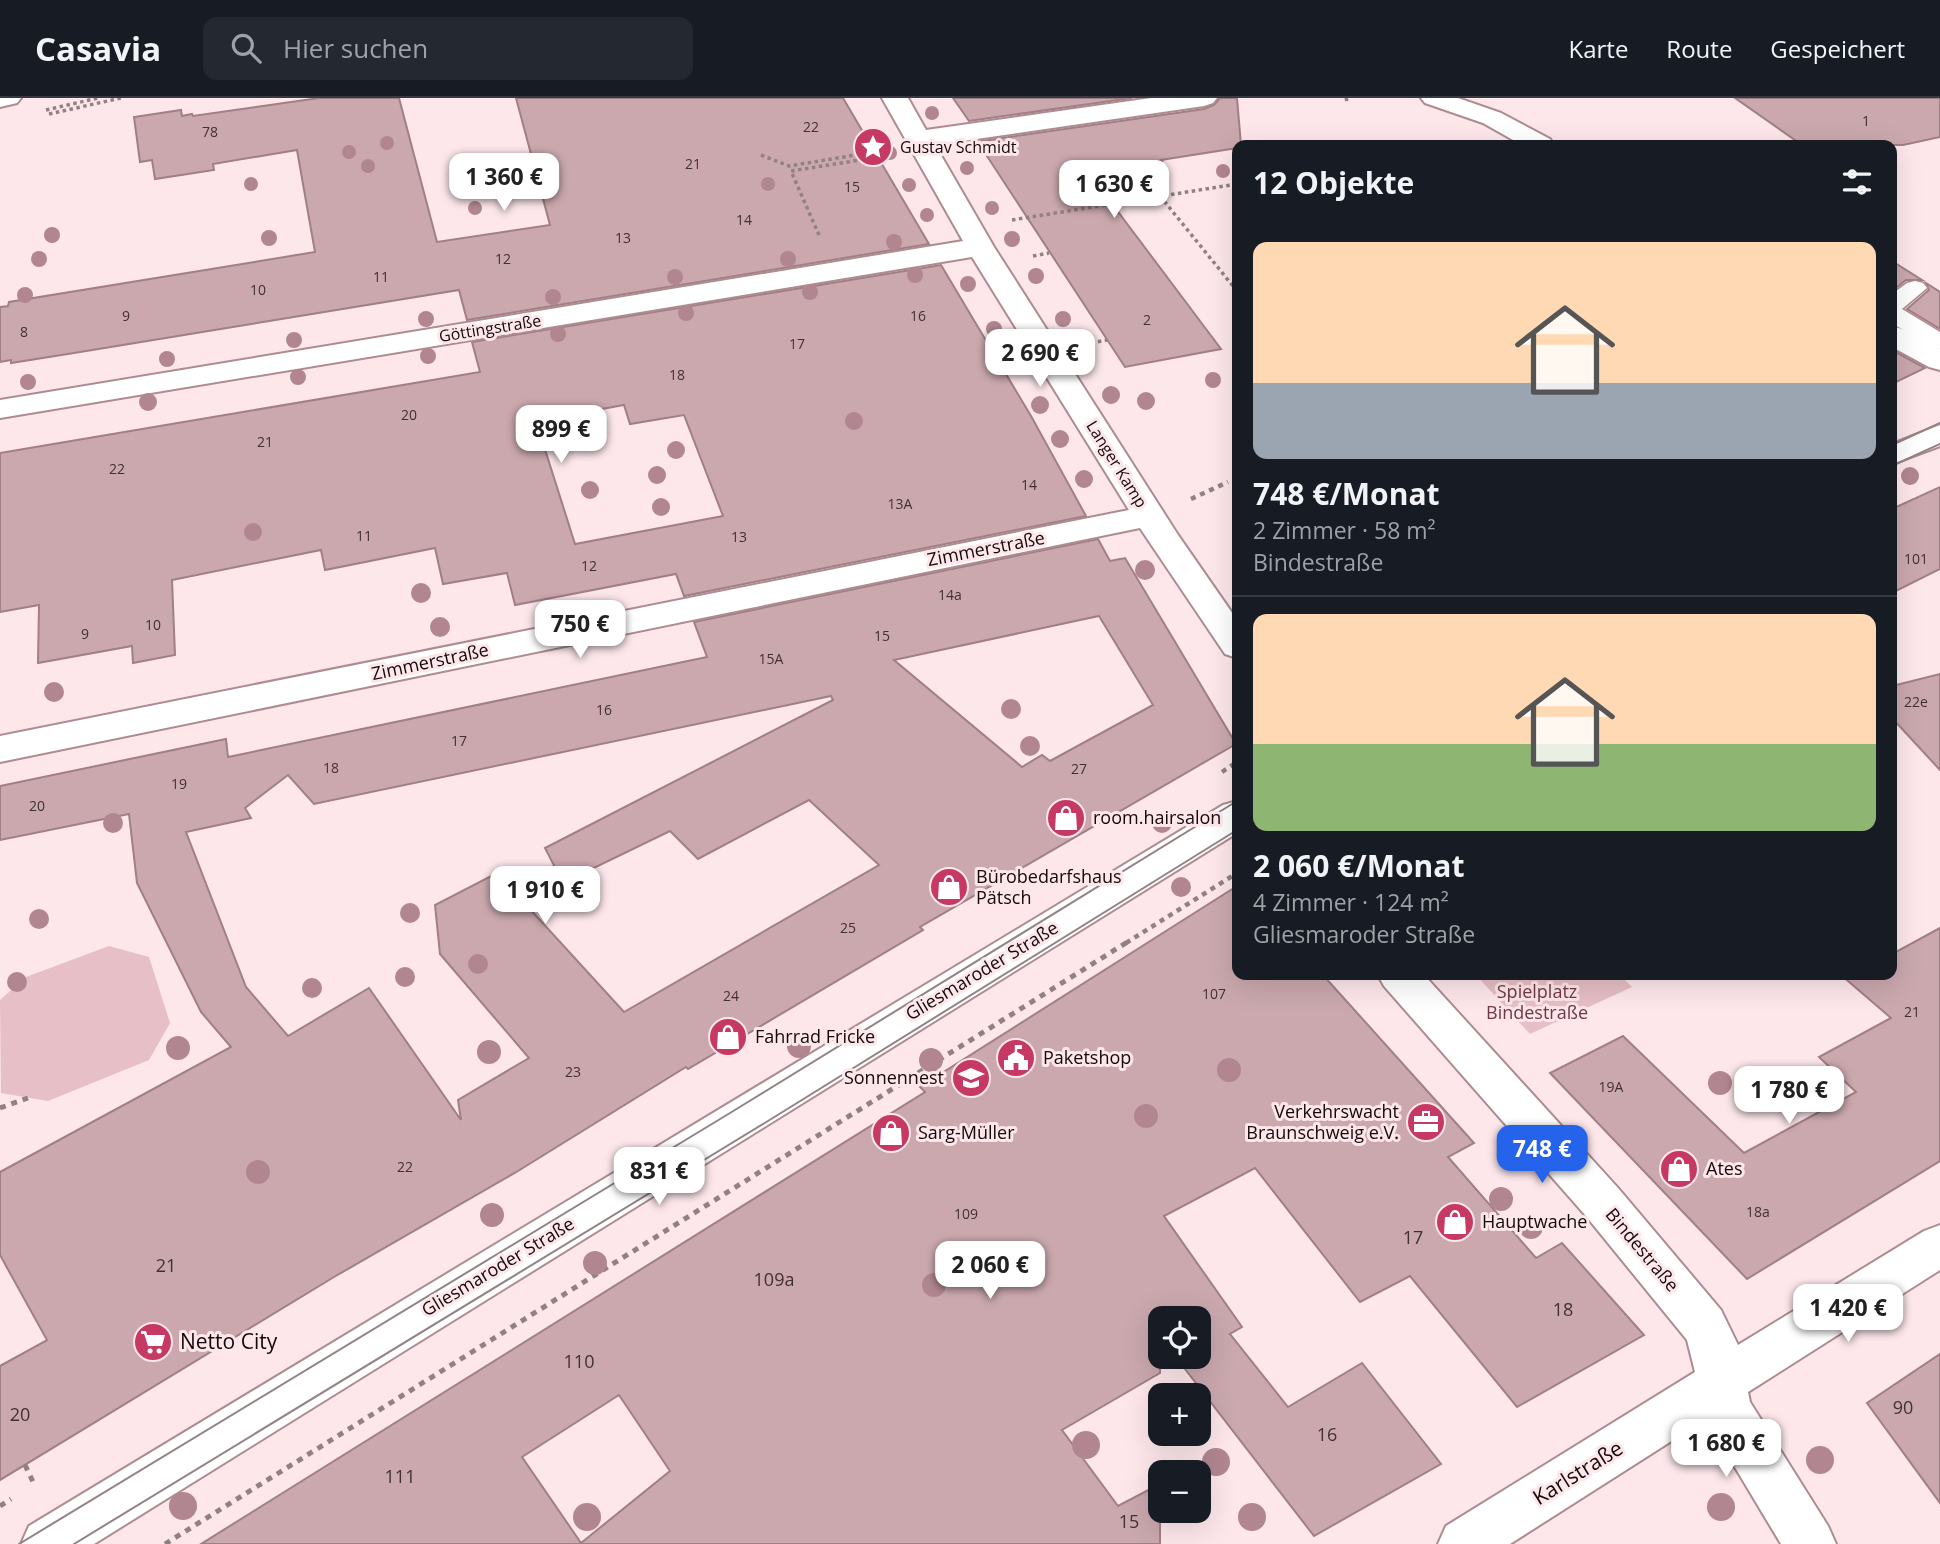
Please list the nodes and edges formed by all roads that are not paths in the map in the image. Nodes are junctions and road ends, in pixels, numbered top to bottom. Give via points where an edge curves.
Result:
1 (8, 98) edge
2 (895, 98) edge
3 (1204, 98) edge
4 (1434, 98) edge
5 (0, 99) edge
6 (919, 139) junction
7 (1532, 140) edge
8 (980, 247) junction
9 (1915, 288) dead end
10 (1897, 301) edge
11 (1897, 316) edge
12 (1897, 338) edge
13 (1940, 342) edge
14 (1940, 361) edge
15 (0, 409) edge
16 (1940, 434) edge
17 (1897, 453) edge
18 (1149, 516) junction
19 (1232, 639) edge
20 (0, 749) edge
21 (1232, 818) edge
22 (1402, 980) edge
23 (1940, 1245) edge
24 (1720, 1382) junction
25 (47, 1544) edge
26 (1465, 1544) edge
27 (1810, 1544) edge

1 - 5 street
2 - 6 street, Langer Kamp
3 - 6 street
4 - 7 street via 1492,118
6 - 8 street, Langer Kamp
8 - 15 street, Göttingstraße
8 - 18 street, Langer Kamp
9 - 10 lane
11 - 13 lane
12 - 14 street
16 - 17 street
18 - 19 street, Langer Kamp
18 - 20 street, Zimmerstraße
21 - 25 street, Gliesmaroder Straße
22 - 24 street, Bindestraße via 1602,1202 1704,1325 1716,1350
23 - 24 street, Karlstraße
24 - 26 street, Karlstraße
24 - 27 street, Bindestraße via 1726,1409

